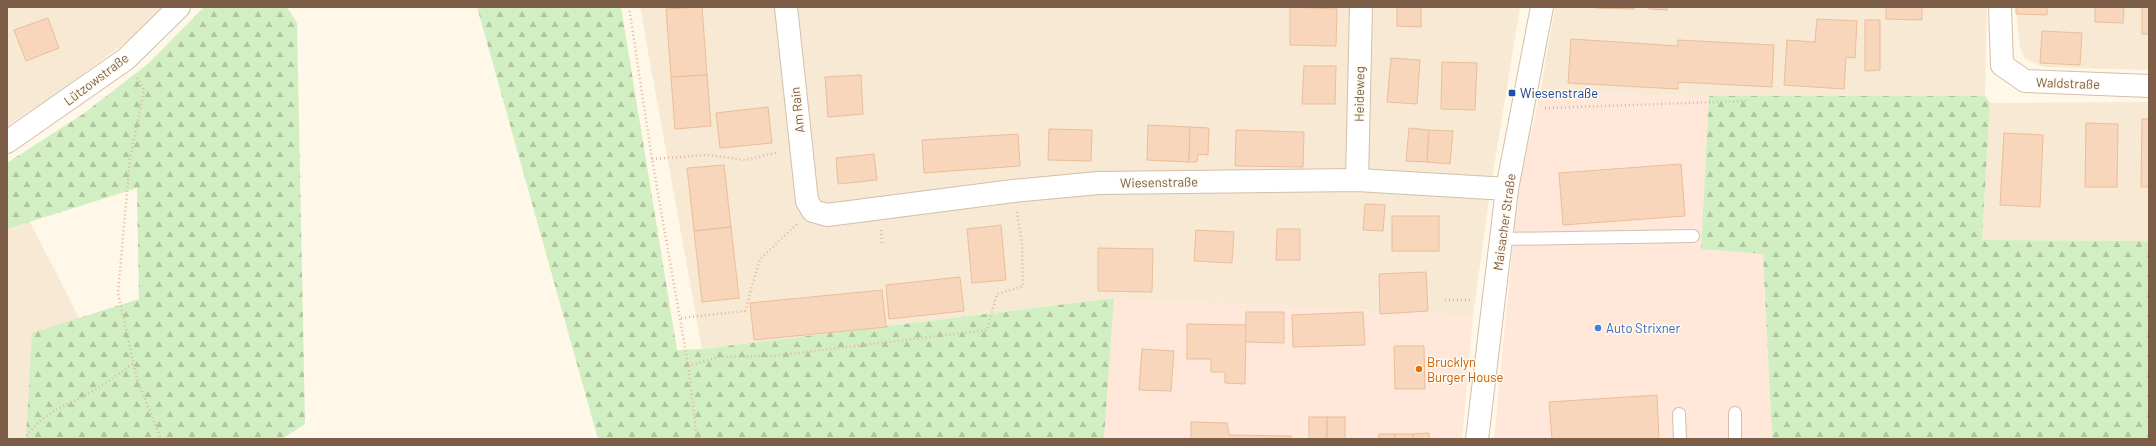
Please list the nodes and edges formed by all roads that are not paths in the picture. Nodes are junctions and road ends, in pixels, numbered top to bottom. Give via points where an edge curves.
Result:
1 (179, 7) edge
2 (786, 7) edge
3 (1361, 7) edge
4 (1542, 7) edge
5 (2000, 7) edge
6 (2149, 86) edge
7 (7, 142) edge
8 (1357, 180) junction
9 (1507, 189) junction
10 (813, 211) joint
11 (1693, 236) dead end
12 (1501, 239) junction
13 (1735, 413) dead end
14 (1679, 414) dead end
15 (1477, 439) edge
16 (1680, 439) edge
17 (1736, 439) edge

1 - 7 street, Lützowstraße via 126,58
2 - 10 street, Am Rain via 807,201
3 - 8 street, Heideweg
4 - 9 street, Maisacher Straße
5 - 6 street, Waldstraße via 2002,65 2025,81
8 - 9 street, Wiesenstraße
8 - 10 street, Wiesenstraße via 1098,183 1013,191 827,215
9 - 12 street, Maisacher Straße
11 - 12 lane
12 - 15 street, Maisacher Straße
13 - 17 lane
14 - 16 lane

